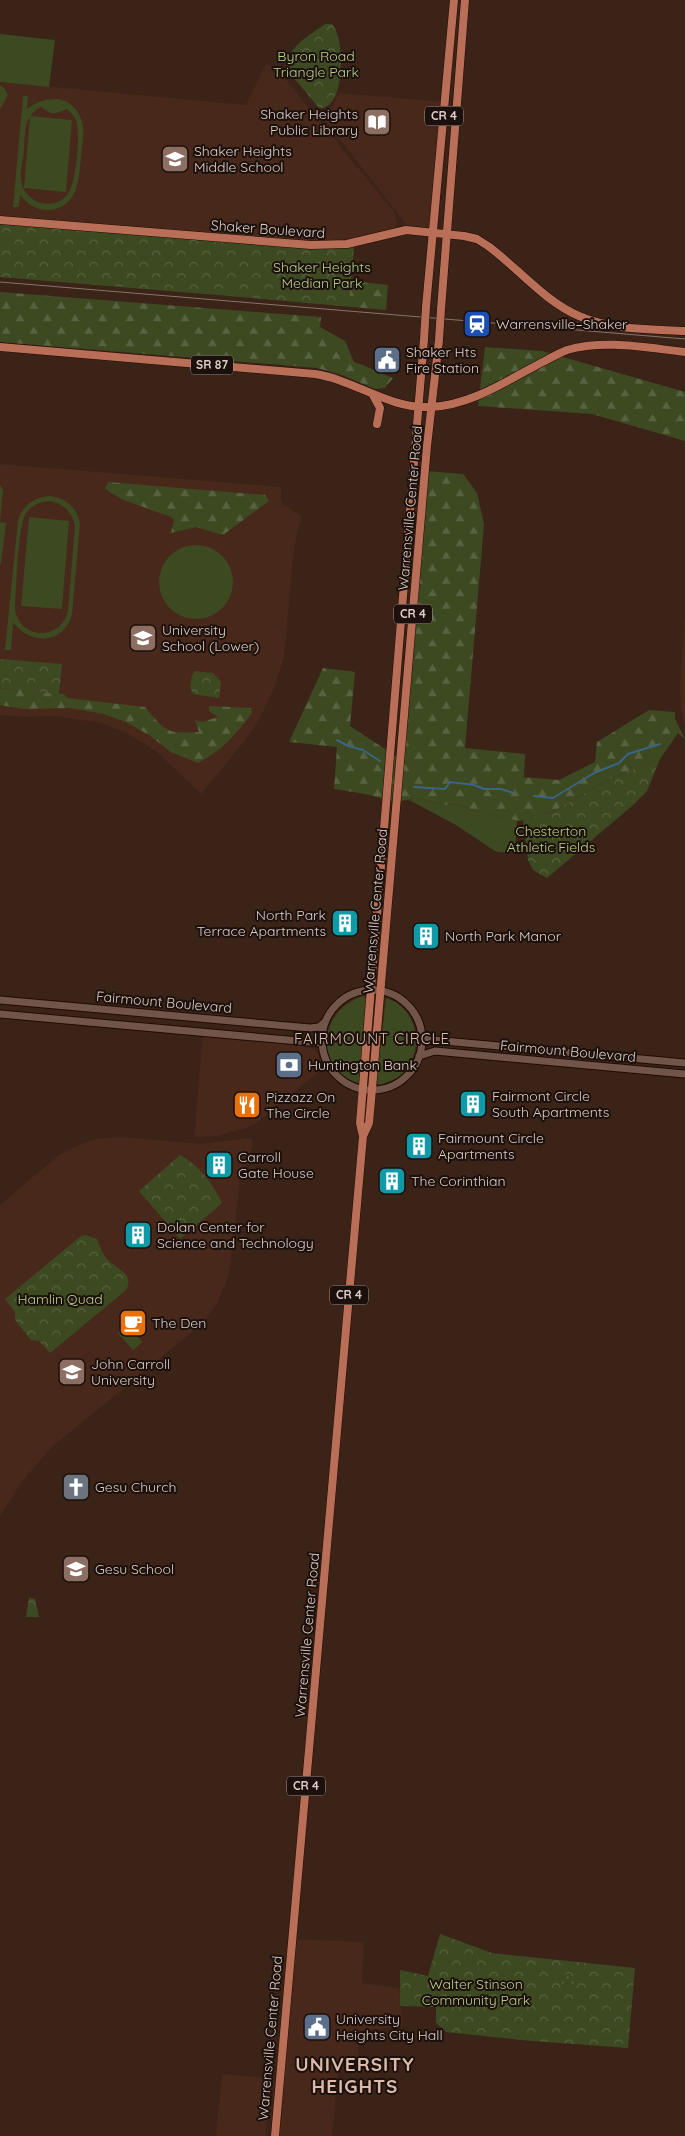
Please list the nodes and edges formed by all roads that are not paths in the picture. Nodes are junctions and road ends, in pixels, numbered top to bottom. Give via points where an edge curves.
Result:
1 (454, 0) edge
2 (465, 0) edge
3 (0, 220) edge
4 (433, 232) junction
5 (446, 234) junction
6 (685, 332) edge
7 (0, 347) edge
8 (685, 352) edge
9 (373, 395) junction
10 (419, 406) junction
11 (431, 407) junction
12 (377, 424) dead end
13 (370, 990) junction
14 (381, 991) junction
15 (0, 1000) edge
16 (0, 1014) edge
17 (325, 1022) junction
18 (422, 1039) junction
19 (321, 1043) junction
20 (419, 1056) junction
21 (685, 1063) edge
22 (685, 1074) edge
23 (363, 1090) junction
24 (372, 1091) junction
25 (363, 1136) junction
26 (274, 2136) edge

1 - 4 main road, Warrensville Center Road / CR 4
2 - 5 main road, Warrensville Center Road / CR 4
3 - 4 main road, Shaker Boulevard via 311,246 347,244 406,230
4 - 5 main road, Shaker Boulevard
4 - 10 main road, Warrensville Center Road / CR 4, bridge
5 - 6 main road, Shaker Boulevard via 483,242 552,299 579,316 613,325
5 - 11 main road, Warrensville Center Road / CR 4, bridge
7 - 9 main road, SR 87 via 314,374 339,380
8 - 11 main road, SR 87 via 615,345 575,348 475,397
9 - 10 main road, SR 87
9 - 12 main road via 380,408
10 - 11 main road, SR 87
10 - 13 main road, Warrensville Center Road / CR 4
11 - 14 main road, Warrensville Center Road / CR 4
13 - 14 main road
13 - 17 main road via 342,999
13 - 23 main road, Warrensville Center Road / CR 4
14 - 18 main road via 395,996 410,1008 419,1024
14 - 24 main road, Warrensville Center Road / CR 4
15 - 17 main road, Fairmount Boulevard via 312,1028
16 - 19 main road, Fairmount Boulevard
17 - 19 main road
18 - 20 main road
18 - 21 main road, Fairmount Boulevard
19 - 23 main road via 325,1060 335,1075
20 - 22 main road, Fairmount Boulevard via 435,1052
20 - 24 main road via 404,1079
23 - 24 main road
23 - 25 main road, Warrensville Center Road / CR 4 via 360,1123
24 - 25 main road, Warrensville Center Road / CR 4 via 369,1123
25 - 26 main road, Warrensville Center Road / CR 4

